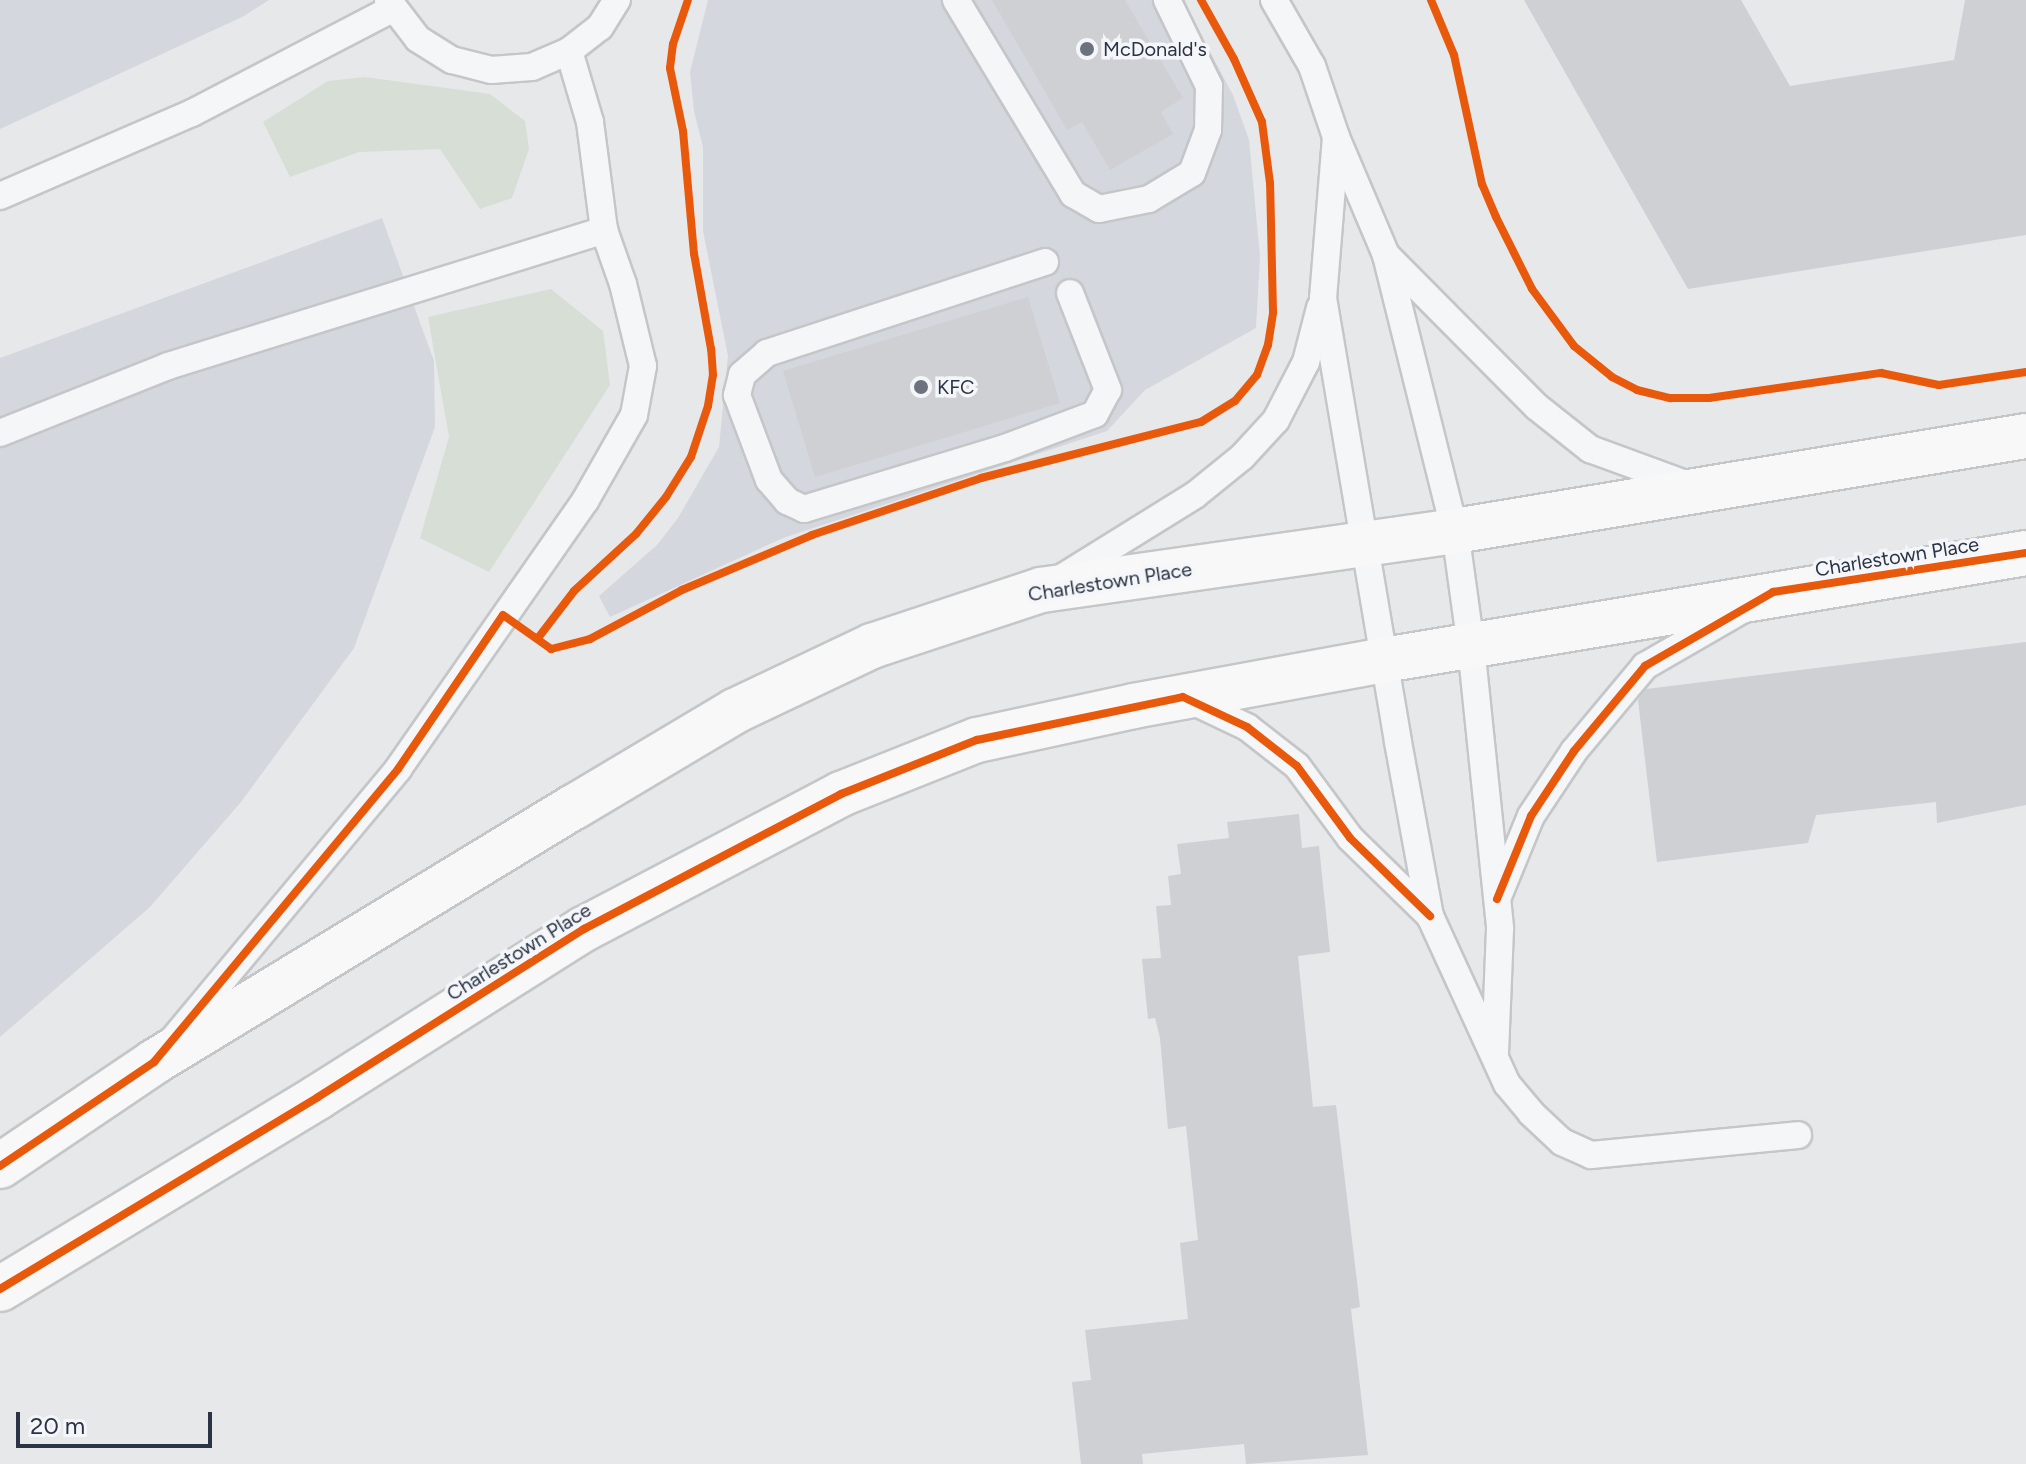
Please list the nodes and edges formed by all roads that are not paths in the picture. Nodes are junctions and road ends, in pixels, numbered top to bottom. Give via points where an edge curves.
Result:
1 (617, 0) edge
2 (956, 0) edge
3 (1167, 0) edge
4 (1274, 0) edge
5 (390, 5) edge
6 (569, 51) junction
7 (1336, 137) junction
8 (0, 196) edge
9 (604, 230) junction
10 (1386, 255) junction
11 (1045, 262) dead end
12 (1070, 293) dead end
13 (1323, 298) junction
14 (0, 433) edge
15 (2026, 436) edge
16 (1702, 490) junction
17 (1455, 531) junction
18 (1365, 545) junction
19 (2026, 553) edge
20 (1041, 590) junction
21 (1773, 592) junction
22 (1471, 646) junction
23 (1384, 660) junction
24 (1183, 697) junction
25 (1497, 899) junction
26 (1430, 916) junction
27 (1495, 1058) junction
28 (154, 1062) junction
29 (1798, 1135) dead end
30 (0, 1166) edge
31 (0, 1289) edge

1 - 6 lane via 600,27
2 - 3 lane via 1073,194 1099,209 1149,199 1192,173 1208,130 1209,86
4 - 7 lane via 1312,66
5 - 6 lane via 418,39 452,60 478,67 532,67
5 - 8 lane via 192,113
6 - 9 lane via 590,122
7 - 10 lane
7 - 13 lane
9 - 14 lane via 168,366
9 - 28 lane via 643,366 634,415 585,501 398,769
10 - 16 lane via 1537,407 1590,449
10 - 17 lane
11 - 12 lane via 767,353 742,375 737,395 769,480 787,501 804,509 1005,448 1095,414 1108,390
13 - 18 lane
13 - 20 lane via 1306,362 1276,420 1242,457 1195,495
15 - 16 street, Charlestown Place
16 - 17 street, Charlestown Place
17 - 18 street, Charlestown Place
17 - 22 lane
18 - 20 street, Charlestown Place
18 - 23 lane
19 - 21 street, Charlestown Place
20 - 28 street, Charlestown Place via 872,646 735,711
21 - 22 street, Charlestown Place
21 - 25 lane via 1645,666 1574,751 1531,816
22 - 23 street, Charlestown Place
22 - 25 lane
23 - 24 street, Charlestown Place
23 - 26 lane
24 - 26 lane via 1247,727 1297,766 1350,838
24 - 31 street, Charlestown Place via 977,740 841,794 584,929
25 - 27 lane
26 - 27 lane
27 - 29 lane via 1507,1084 1531,1113 1562,1142 1591,1155
28 - 30 street, Charlestown Place

